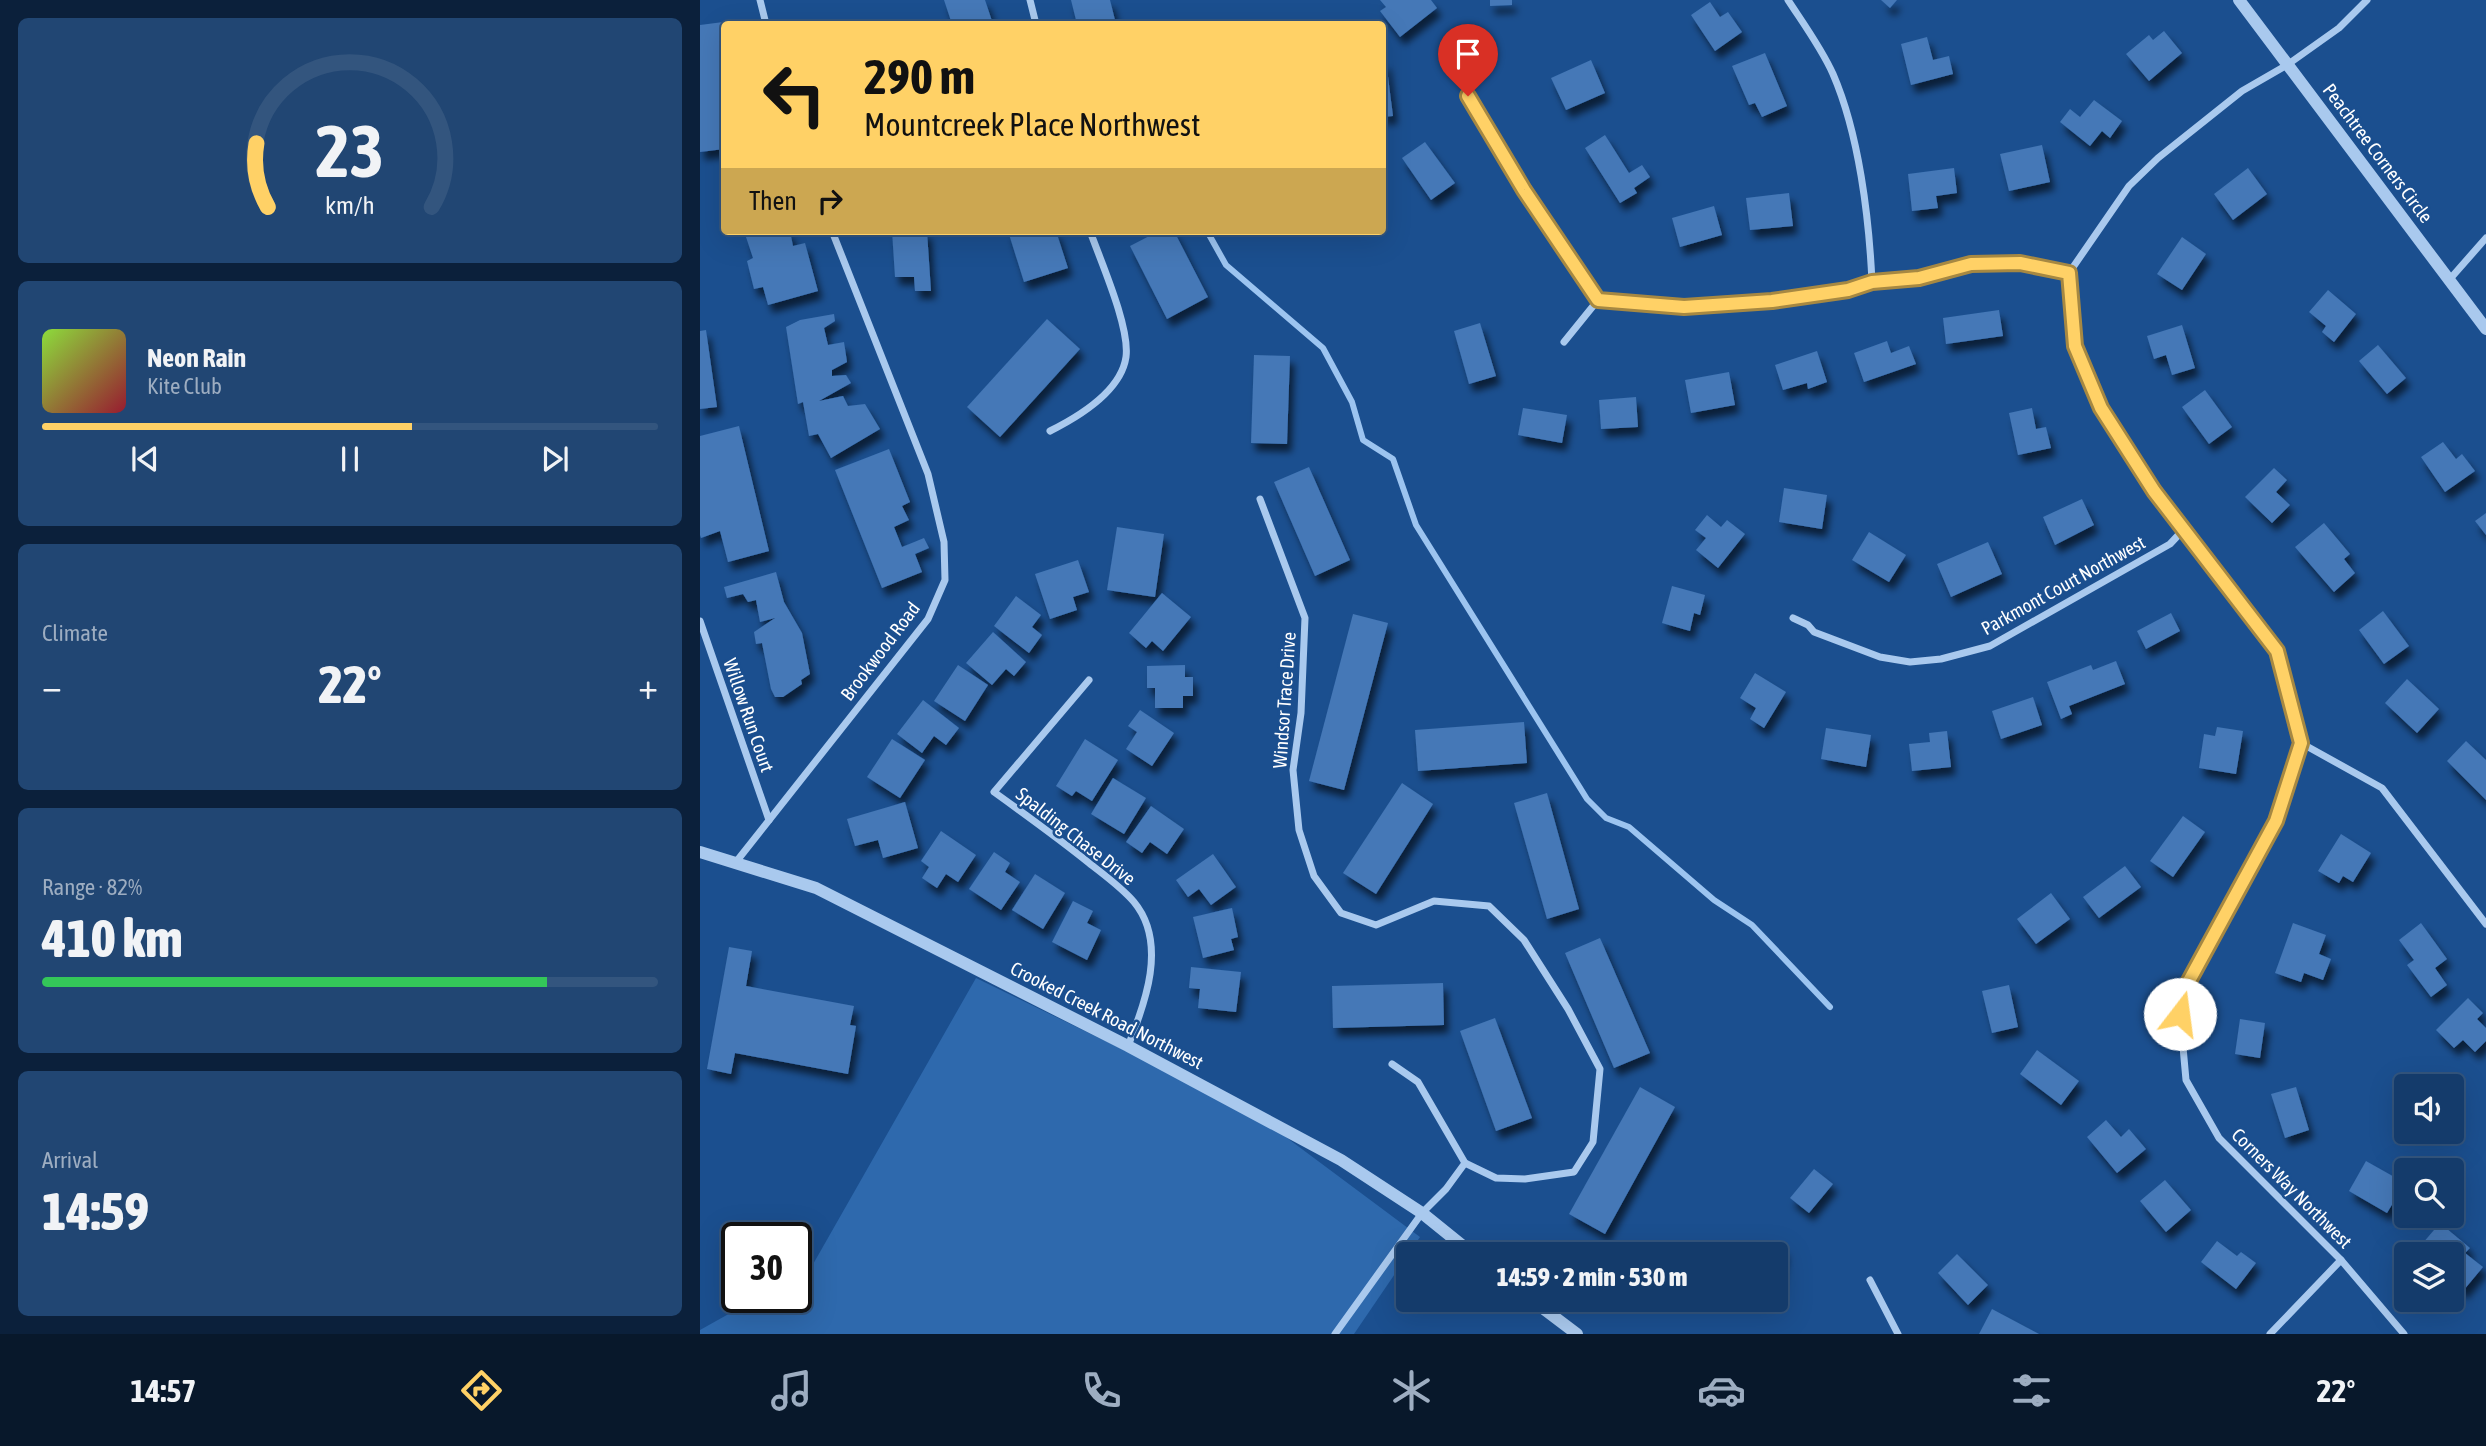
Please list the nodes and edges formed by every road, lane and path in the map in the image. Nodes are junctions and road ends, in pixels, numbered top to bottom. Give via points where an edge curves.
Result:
1 (760, 0) edge
2 (1030, 0) edge
3 (1788, 0) edge
4 (2239, 0) edge
5 (2367, 0) edge
6 (765, 21) edge
7 (1035, 21) edge
8 (2287, 65) junction
9 (1468, 96) dead end
10 (834, 235) edge
11 (1091, 235) edge
12 (2486, 238) edge
13 (2069, 273) junction
14 (2450, 279) junction
15 (1872, 282) junction
16 (1598, 300) junction
17 (2486, 329) edge
18 (1564, 342) dead end
19 (1050, 431) dead end
20 (1260, 499) dead end
21 (2183, 529) junction
22 (1793, 618) dead end
23 (700, 621) edge
24 (1089, 680) dead end
25 (2301, 743) junction
26 (769, 820) junction
27 (700, 852) edge
28 (736, 862) junction
29 (2486, 925) edge
30 (1128, 1046) junction
31 (1392, 1064) dead end
32 (1465, 1163) junction
33 (1422, 1213) junction
34 (1458, 1242) edge
35 (2341, 1260) junction
36 (1870, 1280) dead end
37 (1547, 1312) edge
38 (1335, 1334) edge
39 (1577, 1334) edge
40 (1898, 1334) edge
41 (2270, 1334) edge
42 (2404, 1334) edge

1 - 6 street
2 - 7 street
3 - 15 street via 1833,74 1858,159
4 - 8 street, Peachtree Corners Circle
5 - 8 street via 2339,28
8 - 13 street via 2242,91 2158,158 2129,186
8 - 14 street, Peachtree Corners Circle
9 - 16 street
10 - 26 street, Brookwood Road via 928,474 944,542 945,580 928,619
11 - 19 street via 1124,329 1126,358 1114,384 1073,420
12 - 14 street
13 - 15 street via 2020,263 1971,264 1919,278
13 - 21 street via 2075,346 2101,408
14 - 17 street, Peachtree Corners Circle
15 - 16 street via 1772,301 1684,307
16 - 18 street
20 - 32 street, Windsor Trace Drive via 1305,618 1293,770 1299,830 1314,876 1341,913 1376,926 1434,901 1489,906 1524,940 1600,1069 1593,1142 1574,1172 1496,1178
21 - 22 street, Parkmont Court Northwest via 2170,544 1990,646 1941,659 1910,662 1880,657 1814,632
21 - 25 street via 2277,651
23 - 26 street, Willow Run Court
24 - 30 street, Spalding Chase Drive via 994,792 1077,853 1136,904 1146,928 1150,977
25 - 29 street via 2382,788
25 - 35 street, Corners Way Northwest via 2276,821 2189,981 2180,1014 2186,1080 2219,1138
26 - 28 street, Brookwood Road
27 - 28 street, Crooked Creek Road Northwest
28 - 30 street, Crooked Creek Road Northwest via 816,888
30 - 33 street, Crooked Creek Road Northwest via 1305,1139
31 - 32 street via 1418,1082
32 - 33 street
33 - 34 street, Crooked Creek Road Northwest
33 - 38 street
35 - 41 street
35 - 42 street, Corners Way Northwest
36 - 40 street
37 - 39 street

